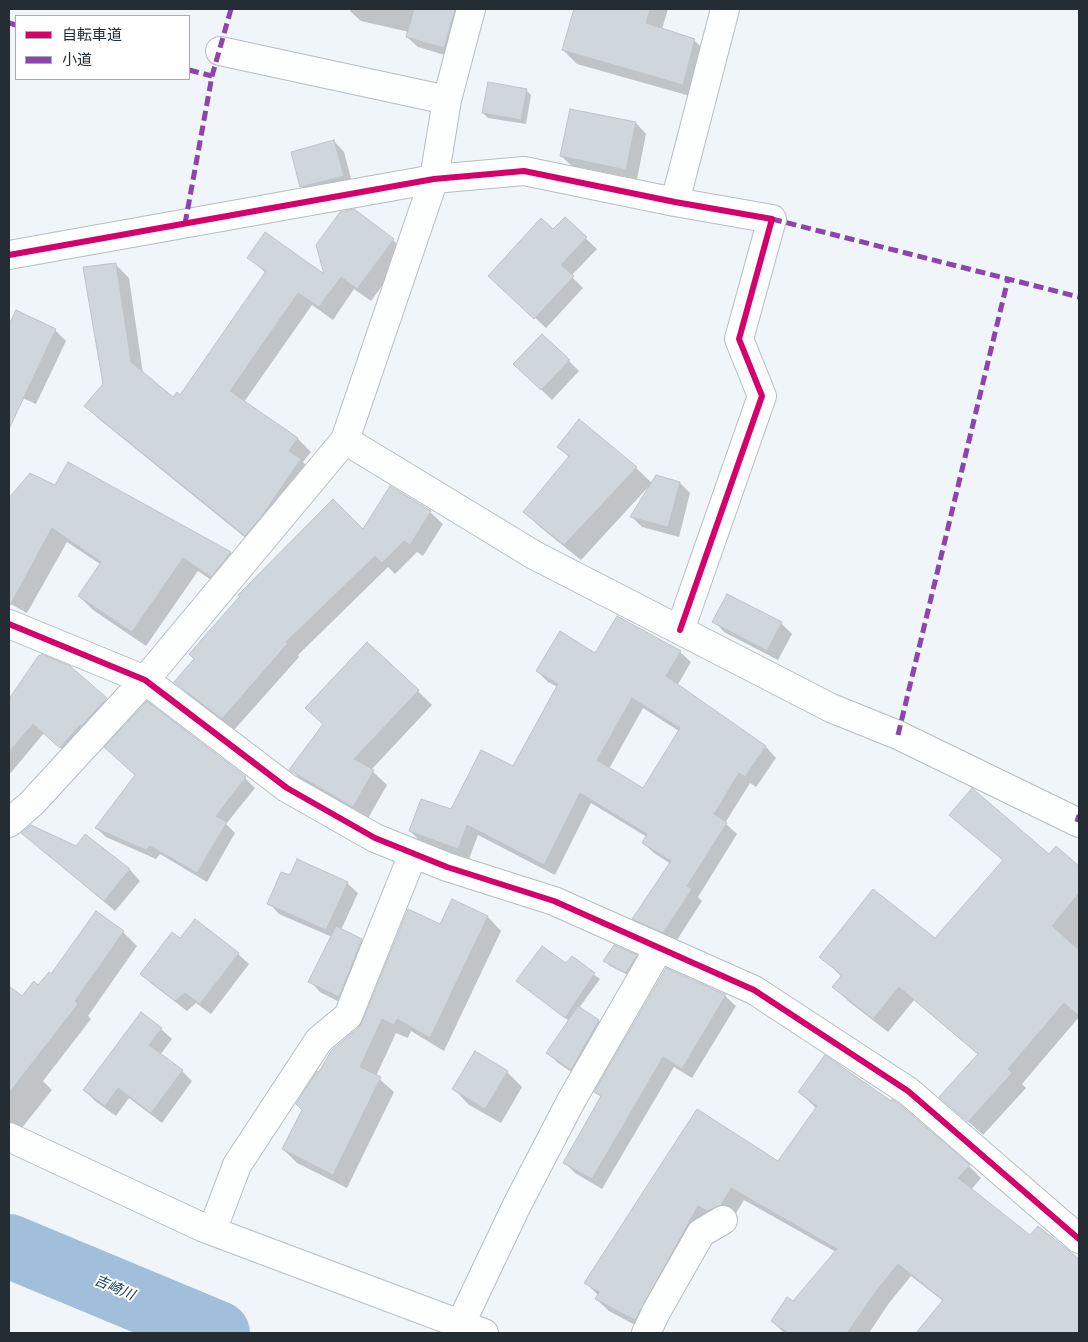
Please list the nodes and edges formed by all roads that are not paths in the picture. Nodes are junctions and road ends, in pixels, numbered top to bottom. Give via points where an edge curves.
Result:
1 (471, 9) edge
2 (724, 9) edge
3 (220, 51) dead end
4 (447, 100) junction
5 (434, 179) junction
6 (675, 202) junction
7 (9, 255) edge
8 (345, 440) junction
9 (9, 624) edge
10 (680, 630) junction
11 (145, 680) junction
12 (9, 823) edge
13 (1079, 823) edge
14 (413, 854) junction
15 (659, 948) junction
16 (9, 1137) edge
17 (723, 1220) dead end
18 (212, 1230) junction
19 (1079, 1239) edge
20 (472, 1329) edge
21 (646, 1333) edge

1 - 4 street
2 - 6 street
3 - 4 street
4 - 5 street
5 - 6 street via 524,171
5 - 7 street
5 - 8 street
6 - 10 street via 772,219 739,340 762,396
8 - 10 street via 534,555
8 - 11 street
9 - 11 street
10 - 13 street via 830,708 898,735
11 - 12 street
11 - 14 street via 287,788 375,838
14 - 15 street via 554,901
14 - 18 street via 348,1016 319,1040 238,1165
15 - 19 street via 754,990 908,1091
15 - 20 street via 571,1102 517,1205
16 - 18 street
17 - 21 street via 701,1232
18 - 20 street

